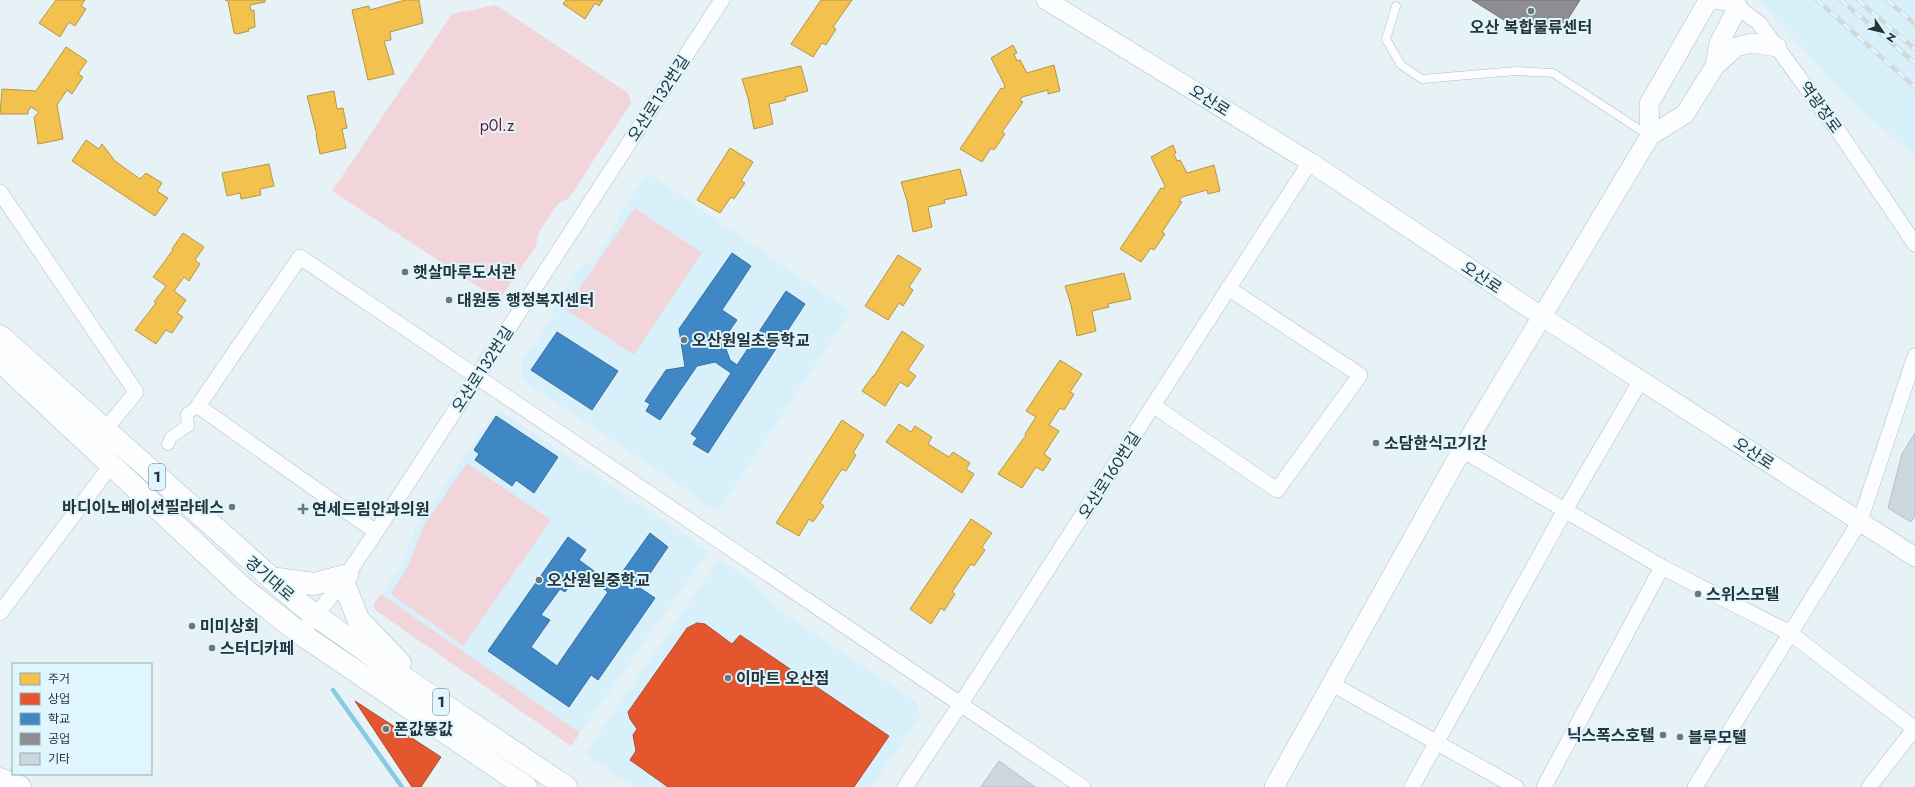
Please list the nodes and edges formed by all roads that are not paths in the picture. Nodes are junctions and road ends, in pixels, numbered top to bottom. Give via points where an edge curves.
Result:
1 (722, 0) edge
2 (1046, 0) edge
3 (1396, 6) dead end
4 (1705, 6) joint
5 (1738, 7) junction
6 (1777, 47) junction
7 (1715, 66) junction
8 (1650, 136) junction
9 (1310, 162) junction
10 (0, 192) edge
11 (1915, 244) edge
12 (1228, 288) junction
13 (1541, 316) junction
14 (0, 336) edge
15 (1915, 356) edge
16 (0, 361) edge
17 (477, 376) junction
18 (1641, 380) junction
19 (198, 406) junction
20 (1154, 406) junction
21 (104, 431) junction
22 (168, 444) dead end
23 (1462, 450) junction
24 (112, 464) junction
25 (1565, 510) junction
26 (1860, 521) junction
27 (376, 532) junction
28 (1915, 557) edge
29 (1662, 567) junction
30 (270, 578) junction
31 (345, 578) junction
32 (0, 613) edge
33 (316, 617) junction
34 (1790, 633) junction
35 (301, 634) junction
36 (1332, 684) junction
37 (434, 698) junction
38 (960, 705) junction
39 (1915, 728) edge
40 (1437, 743) junction
41 (0, 779) edge
42 (20, 787) edge
43 (526, 787) edge
44 (566, 787) edge
45 (905, 787) edge
46 (1083, 787) edge
47 (1274, 787) edge
48 (1412, 787) edge
49 (1516, 787) edge
50 (1544, 787) edge
51 (1695, 787) edge
52 (1869, 787) edge

1 - 17 street, 오산로132번길
2 - 9 street, 오산로
3 - 8 lane via 1386,39 1401,65 1422,79 1516,71 1553,73
4 - 5 street, 역광장로 via 1716,0
4 - 8 street via 1649,104
5 - 6 street, 역광장로 via 1759,23
5 - 7 street via 1719,43
6 - 7 street via 1752,43 1736,47
6 - 11 street, 역광장로 via 1839,132
7 - 8 street via 1685,114
8 - 13 street
9 - 12 street, 오산로160번길
9 - 13 street, 오산로
10 - 21 street via 136,392
12 - 20 street, 오산로160번길
12 - 20 street via 1360,375 1277,490
13 - 18 street, 오산로
13 - 23 street
14 - 21 main road, 경기대로 / 1
15 - 26 street
16 - 24 main road, 경기대로 / 1
17 - 19 street via 300,257
17 - 27 street, 오산로132번길
17 - 38 street
18 - 25 street
18 - 26 street, 오산로
19 - 22 street via 187,414 188,426 171,437
19 - 27 street
20 - 38 street, 오산로160번길
21 - 30 main road, 경기대로 / 1
23 - 25 street
23 - 36 street
24 - 32 street
24 - 35 main road, 경기대로 / 1 via 244,589
25 - 29 street
25 - 40 street
26 - 28 street, 오산로
26 - 34 street
27 - 31 street, 오산로132번길
29 - 34 street
29 - 50 street
30 - 31 main road via 314,584
30 - 33 main road, 경기대로 / 1
31 - 33 street, 오산로132번길
31 - 37 main road via 358,619
33 - 35 street, 오산로132번길
33 - 37 main road, 경기대로 / 1
34 - 39 street
34 - 51 street
35 - 43 main road, 경기대로 / 1
36 - 40 street
36 - 47 street
37 - 44 main road, 경기대로 / 1
38 - 45 street, 오산로160번길
38 - 46 street
39 - 52 street
40 - 48 street
40 - 49 street
41 - 42 main road

